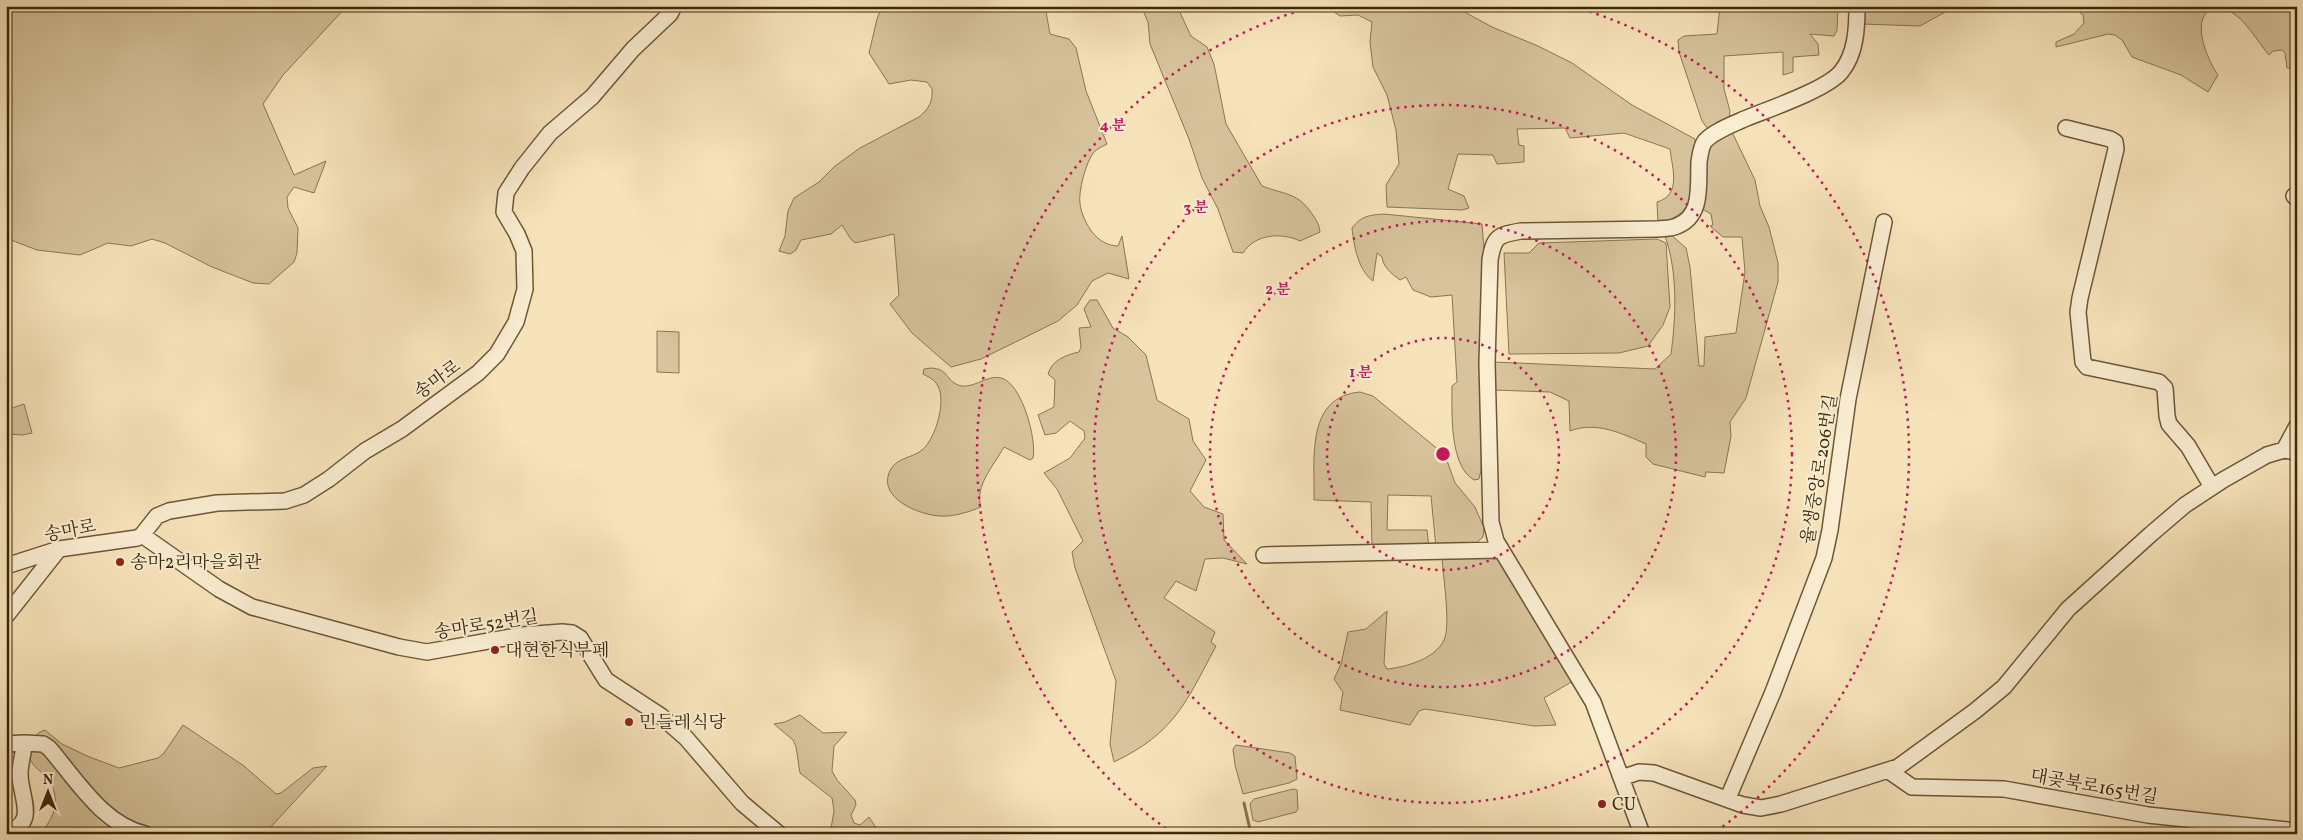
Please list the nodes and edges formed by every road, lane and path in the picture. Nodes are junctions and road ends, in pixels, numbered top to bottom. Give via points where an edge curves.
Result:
1 (674, 6) edge
2 (1857, 6) edge
3 (2066, 128) dead end
4 (1884, 222) dead end
5 (2297, 426) edge
6 (2290, 451) edge
7 (2212, 487) junction
8 (142, 535) junction
9 (59, 549) junction
10 (1500, 550) junction
11 (1264, 555) dead end
12 (6, 566) edge
13 (6, 616) edge
14 (24, 743) junction
15 (6, 744) edge
16 (1889, 771) junction
17 (1621, 778) junction
18 (1728, 798) junction
19 (2297, 831) edge
20 (6, 832) edge
21 (145, 834) edge
22 (778, 834) edge
23 (1642, 834) edge

1 - 8 street, 송마로 via 592,97 546,137 506,193 504,212 524,251 525,289 516,322 497,354 478,373 402,429 304,494 285,501 216,503 169,511 157,516
2 - 10 street via 1853,51 1842,72 1832,80 1737,122 1705,141 1700,154 1698,203 1688,218 1677,226 1521,231 1501,235 1493,243 1487,363 1491,522
3 - 7 street via 2110,139 2115,142 2116,149 2080,298 2078,312 2083,362 2087,367 2159,382 2165,388 2169,424 2188,446
4 - 18 street, 율생중앙로206번길 via 1848,399 1824,558 1770,700
5 - 6 street
6 - 7 street via 2267,456
7 - 16 street via 2150,534 2068,610 2004,687 1914,756
8 - 9 street, 송마로
8 - 22 street, 송마로52번길 via 219,589 252,607 398,648 427,652 522,635 572,633 580,638 606,680 661,716 686,738 742,803
9 - 12 street, 송마로
9 - 13 street
10 - 11 street
10 - 17 street via 1593,702
14 - 15 street
14 - 20 street via 20,774 26,813 20,826
14 - 21 street via 43,744 49,748 108,815 131,830
16 - 18 street via 1770,807 1752,807
16 - 19 street, 대곶북로165번길 via 1912,787 2004,789 2148,815
17 - 18 street via 1639,772 1654,773
17 - 23 street

